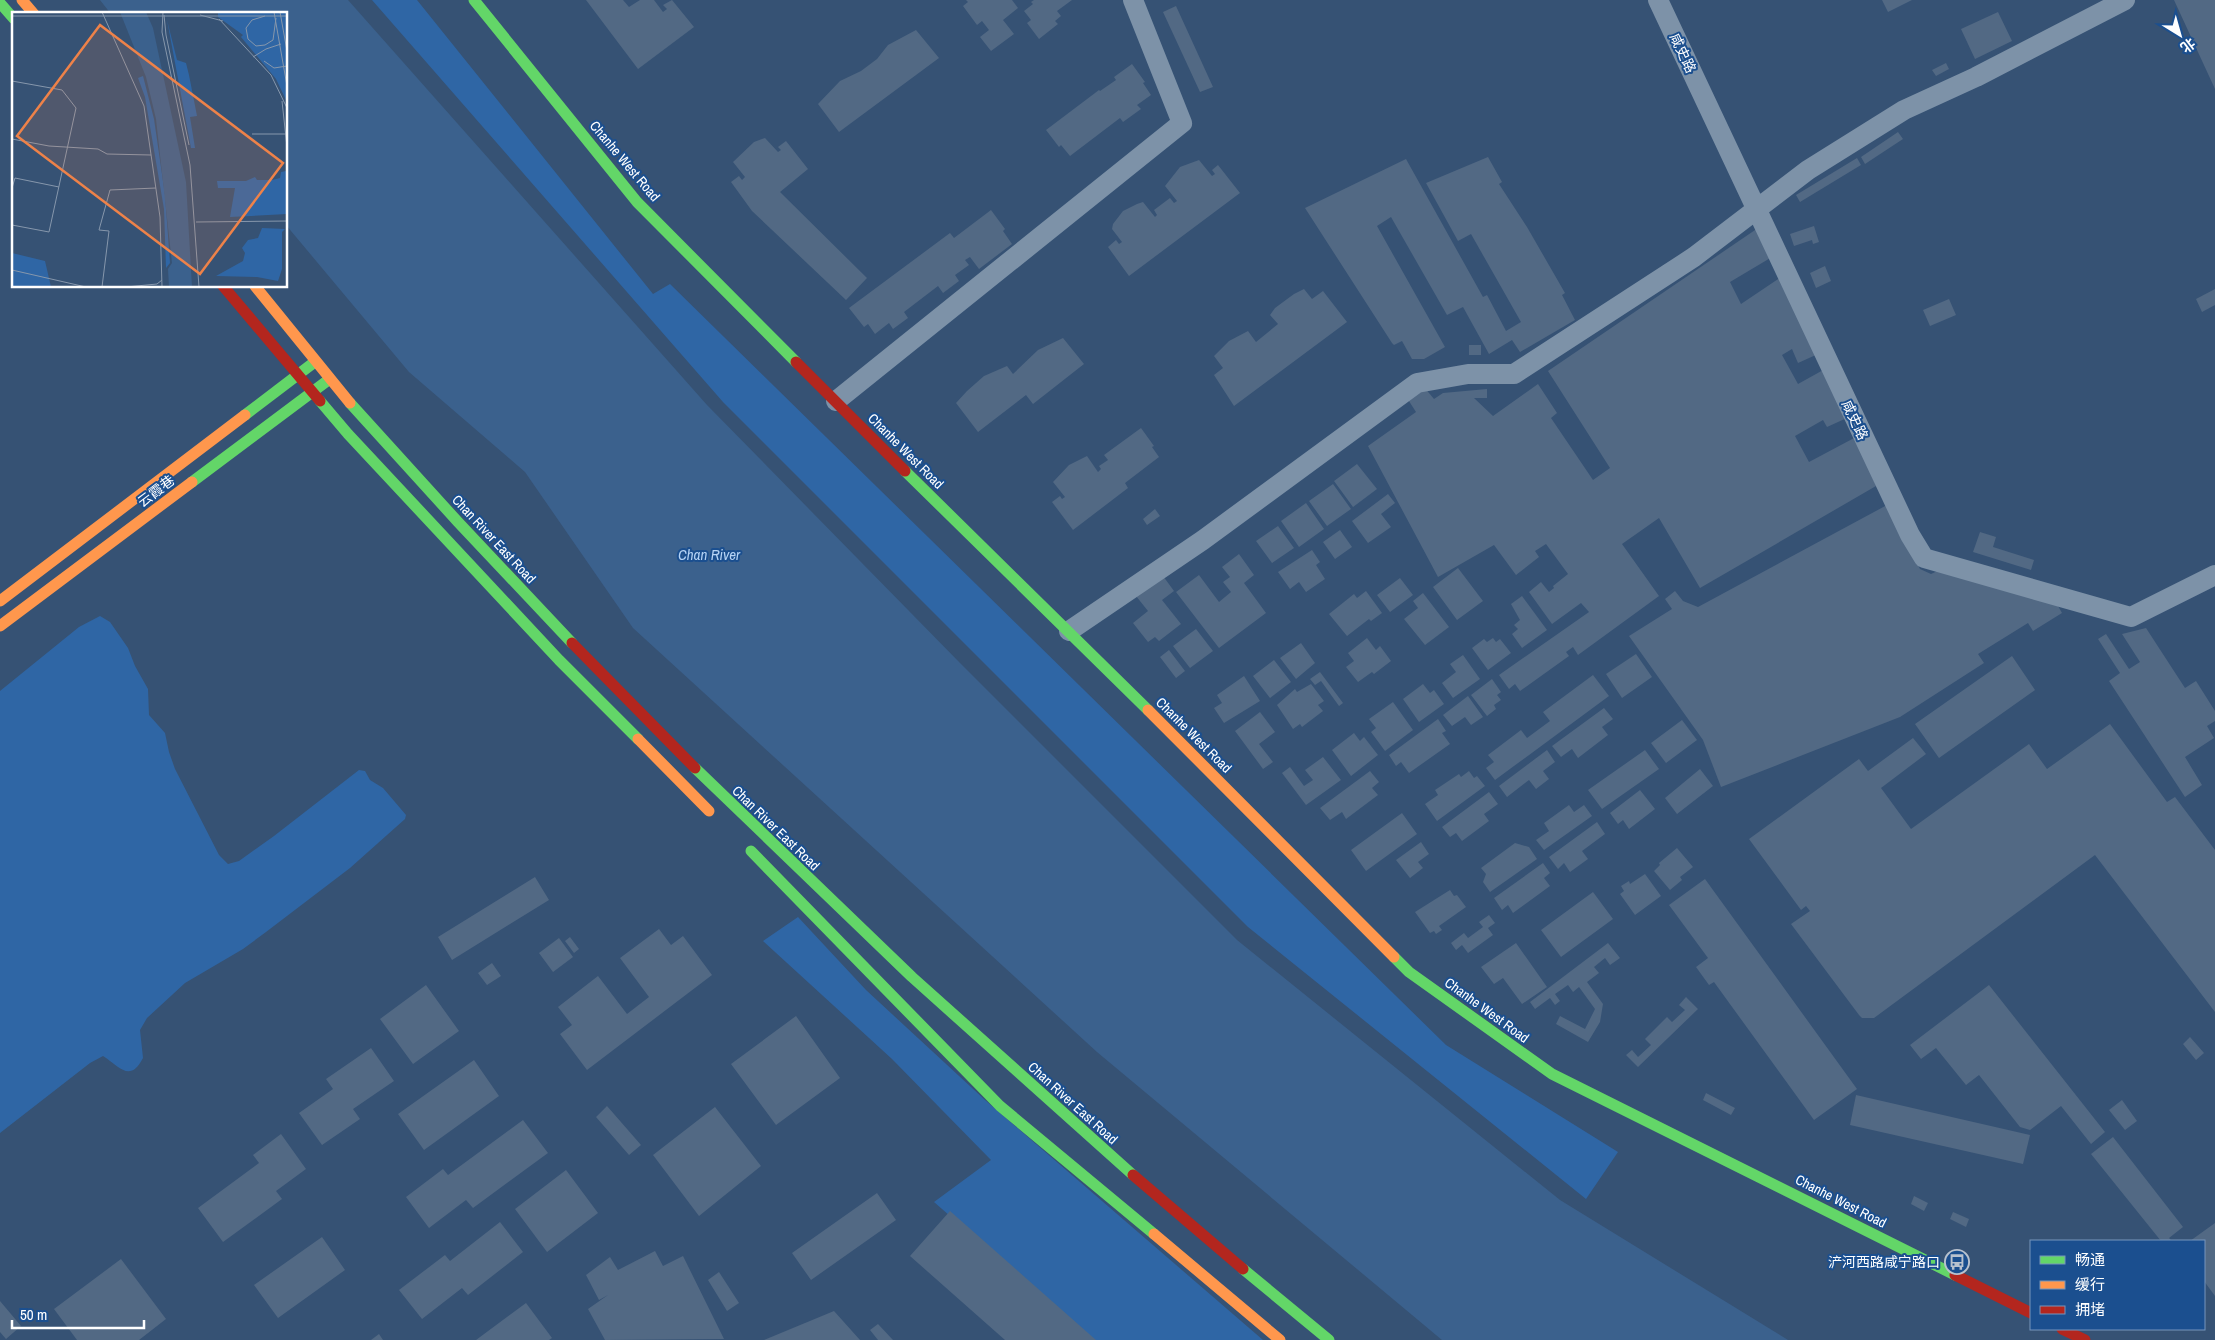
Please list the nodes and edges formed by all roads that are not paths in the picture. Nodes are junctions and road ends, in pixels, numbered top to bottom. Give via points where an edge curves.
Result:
1 (22, 0) edge
2 (474, 0) edge
3 (1133, 0) edge
4 (1658, 0) edge
5 (2125, 0) edge
6 (0, 3) edge
7 (32, 12) edge
8 (12, 17) edge
9 (1756, 208) junction
10 (224, 288) edge
11 (257, 288) edge
12 (315, 362) junction
13 (298, 375) junction
14 (330, 379) junction
15 (312, 392) junction
16 (836, 402) junction
17 (2215, 575) edge
18 (0, 601) edge
19 (0, 626) edge
20 (1069, 631) junction
21 (716, 817) dead end
22 (744, 844) dead end
23 (2030, 1313) edge
24 (2064, 1330) edge
25 (1280, 1340) edge
26 (1328, 1340) edge
27 (2085, 1340) edge

1 - 7 street
2 - 16 street, Chanhe West Road via 637,202
3 - 16 street via 1182,123
4 - 9 street, 咸史路
5 - 9 street via 1904,110 1808,170
6 - 8 street
9 - 17 street, 咸史路 via 1910,535 1924,558 2131,617
9 - 20 street via 1694,257 1514,374 1468,374 1417,383 1203,540
10 - 13 street
11 - 12 street, Chan River East Road
12 - 13 street, 云霞巷
12 - 14 street, Chan River East Road
13 - 15 street
13 - 18 street, 云霞巷
14 - 15 street, 云霞巷
14 - 26 street, Chan River East Road via 486,553 773,847 1093,1141
15 - 19 street, 云霞巷
15 - 21 street via 559,660
16 - 20 street, Chanhe West Road
20 - 23 street, Chanhe West Road via 1409,972 1552,1074
22 - 25 street via 1000,1106
24 - 27 street

